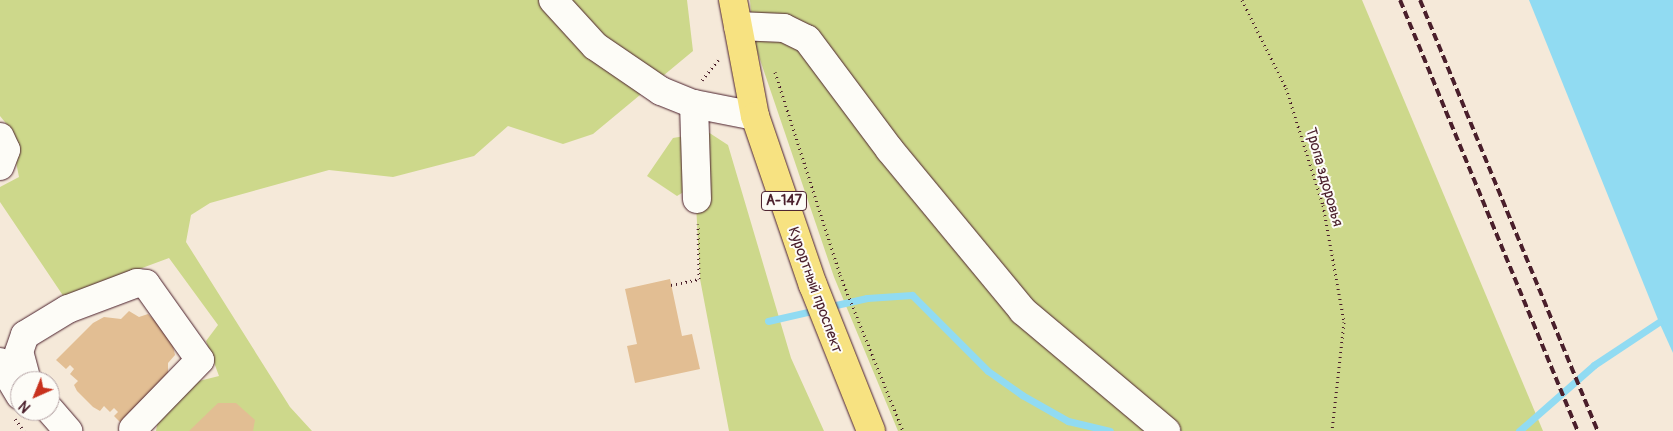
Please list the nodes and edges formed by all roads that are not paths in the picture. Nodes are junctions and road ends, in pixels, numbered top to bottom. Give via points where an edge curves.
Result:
1 (554, 0) edge
2 (733, 0) edge
3 (738, 26) junction
4 (696, 105) junction
5 (755, 116) junction
6 (0, 137) edge
7 (0, 166) edge
8 (697, 199) road end
9 (0, 362) edge
10 (24, 371) edge
11 (10, 378) edge
12 (40, 421) edge
13 (59, 421) edge
14 (133, 429) dead end
15 (48, 431) edge
16 (68, 431) edge
17 (871, 431) edge
18 (1166, 431) edge

1 - 4 lane via 595,46 661,91
2 - 3 main road, Курортный проспект / А-147
3 - 5 main road, Курортный проспект / А-147
3 - 18 lane via 784,28 807,39 890,150 1023,311
4 - 5 lane
4 - 8 lane
5 - 17 main road, Курортный проспект / А-147 via 813,285
6 - 7 lane via 6,150
9 - 11 lane
10 - 14 lane via 19,352 25,334 68,309 137,283 146,284 200,360
12 - 15 lane
13 - 16 lane

